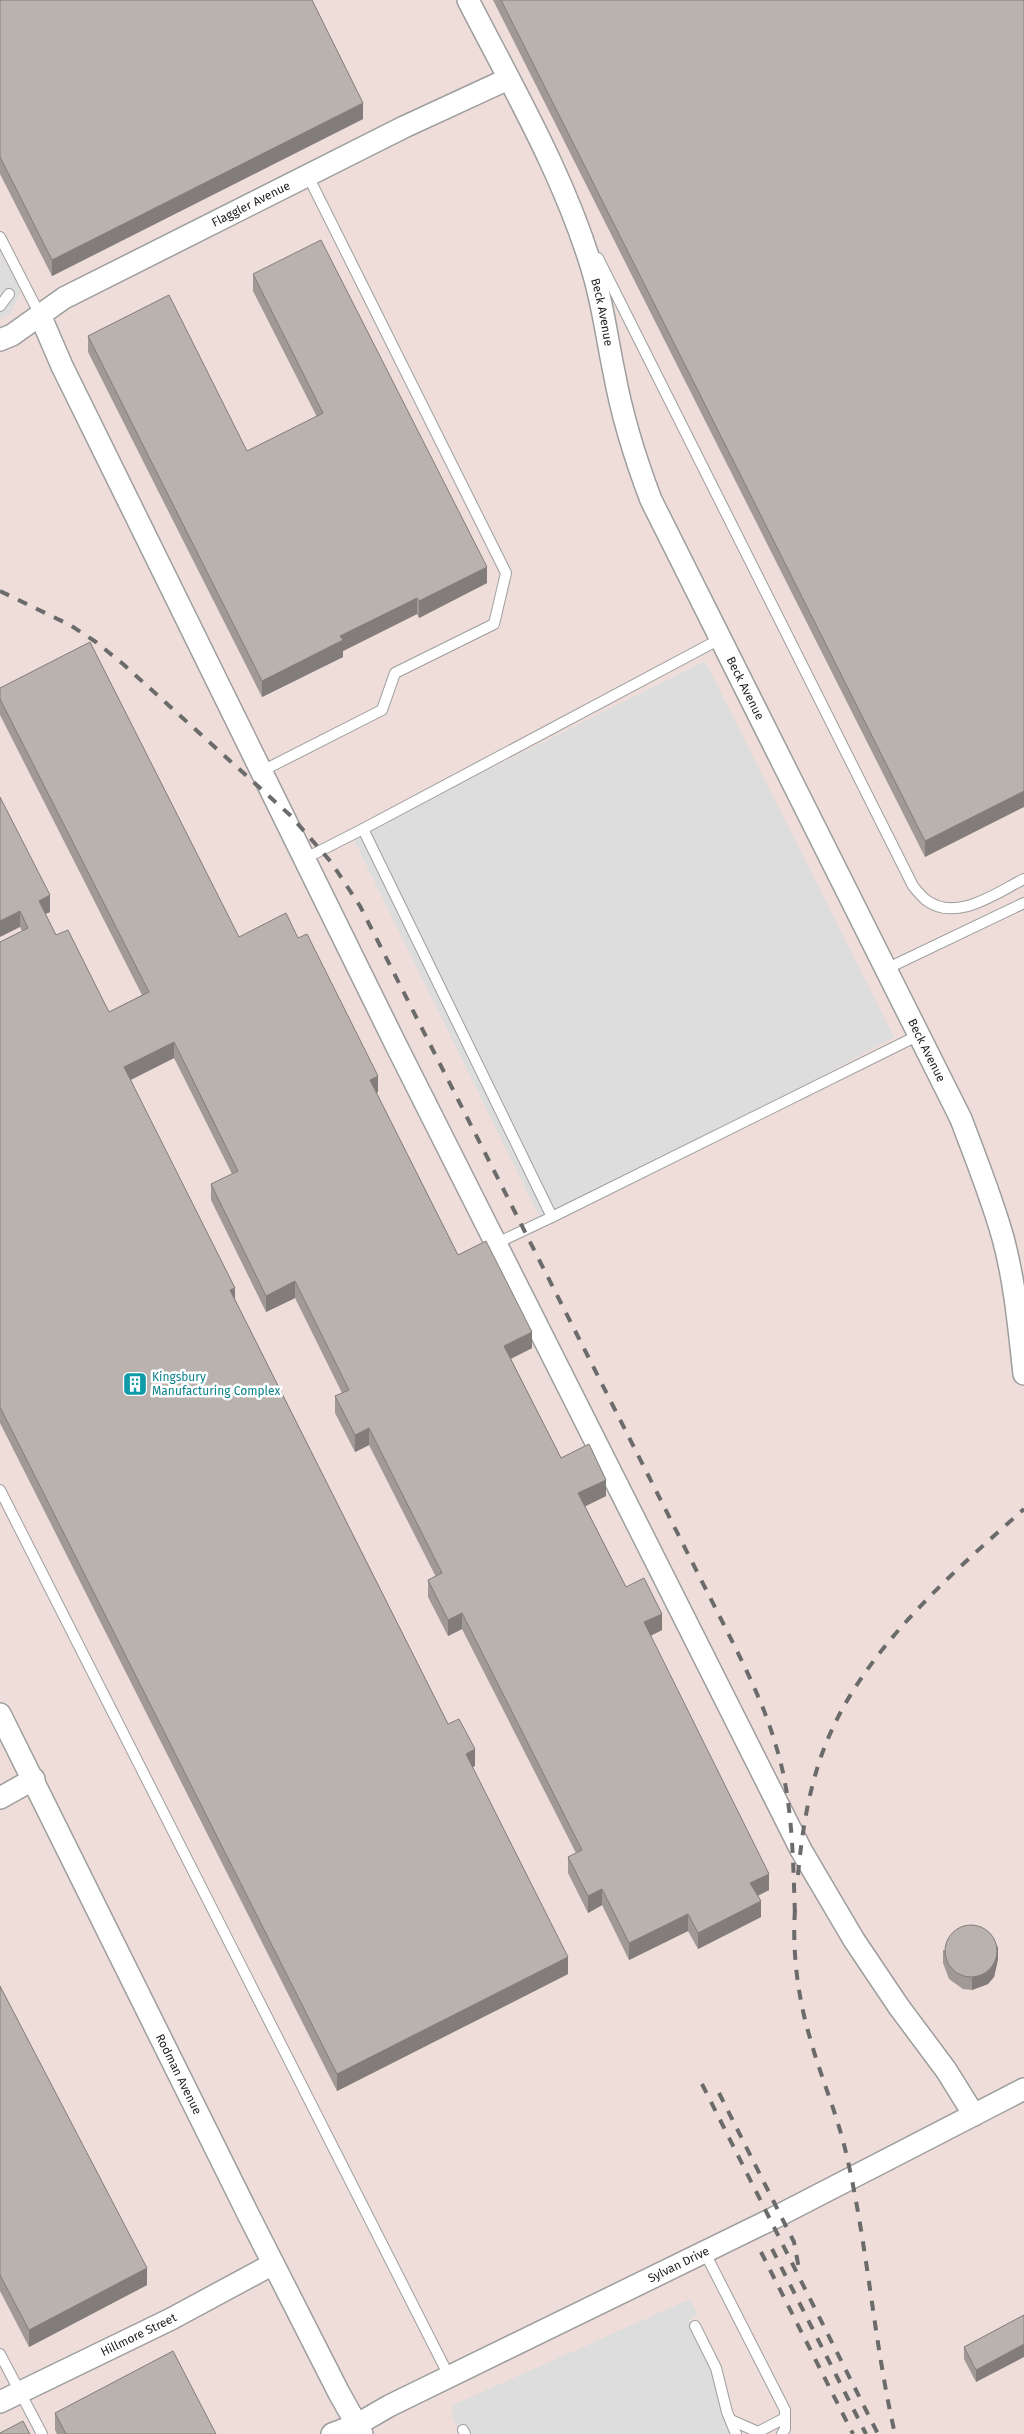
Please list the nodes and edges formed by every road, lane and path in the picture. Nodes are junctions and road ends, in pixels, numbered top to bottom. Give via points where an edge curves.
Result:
1 (468, 0) edge
2 (508, 79) junction
3 (308, 176) junction
4 (567, 197) junction
5 (0, 237) edge
6 (9, 294) dead end
7 (0, 306) edge
8 (40, 315) junction
9 (0, 340) edge
10 (720, 639) junction
11 (260, 772) junction
12 (363, 829) junction
13 (304, 859) junction
14 (1024, 879) edge
15 (1024, 903) edge
16 (886, 969) junction
17 (920, 1035) junction
18 (552, 1217) junction
19 (495, 1244) junction
20 (1024, 1374) edge
21 (0, 1490) edge
22 (0, 1714) edge
23 (34, 1779) junction
24 (0, 1798) edge
25 (1024, 2089) edge
26 (974, 2115) junction
27 (704, 2251) junction
28 (273, 2264) junction
29 (695, 2326) dead end
30 (0, 2354) edge
31 (449, 2376) junction
32 (20, 2392) junction
33 (0, 2402) edge
34 (785, 2418) junction
35 (731, 2420) junction
36 (360, 2429) edge
37 (42, 2434) edge
38 (332, 2434) edge
39 (736, 2434) edge
40 (782, 2434) edge

1 - 2 street, Beck Avenue
2 - 3 street, Flaggler Avenue
2 - 4 street, Beck Avenue
3 - 8 street, Flaggler Avenue via 64,298
3 - 11 lane via 506,573 494,624 395,673 382,710
4 - 10 street, Beck Avenue via 594,273 635,460 651,500
4 - 14 lane via 913,886 927,901 943,908 958,909
5 - 8 lane
6 - 7 lane
8 - 9 street, Flaggler Avenue
8 - 11 street
10 - 12 lane
10 - 16 street, Beck Avenue
11 - 13 street
12 - 13 lane
12 - 18 lane
13 - 19 street
15 - 16 lane
16 - 17 street, Beck Avenue
17 - 18 lane
17 - 20 street, Beck Avenue via 961,1119 992,1202 1010,1271
18 - 19 lane
19 - 26 street via 801,1850 898,2008 946,2070
21 - 31 lane
22 - 23 street, Rodman Avenue
23 - 24 street
23 - 28 street, Rodman Avenue
25 - 26 street, Sylvan Drive
26 - 27 street, Sylvan Drive
27 - 31 street, Sylvan Drive
27 - 34 lane via 785,2410
28 - 32 street, Hillmore Street via 171,2319
28 - 36 street, Rodman Avenue via 338,2393
29 - 35 lane via 716,2368
30 - 32 lane
31 - 36 street, Sylvan Drive via 389,2406
32 - 33 street, Hillmore Street
32 - 37 lane
34 - 35 lane via 758,2432
34 - 40 lane
35 - 39 lane
36 - 38 street, Sylvan Drive

